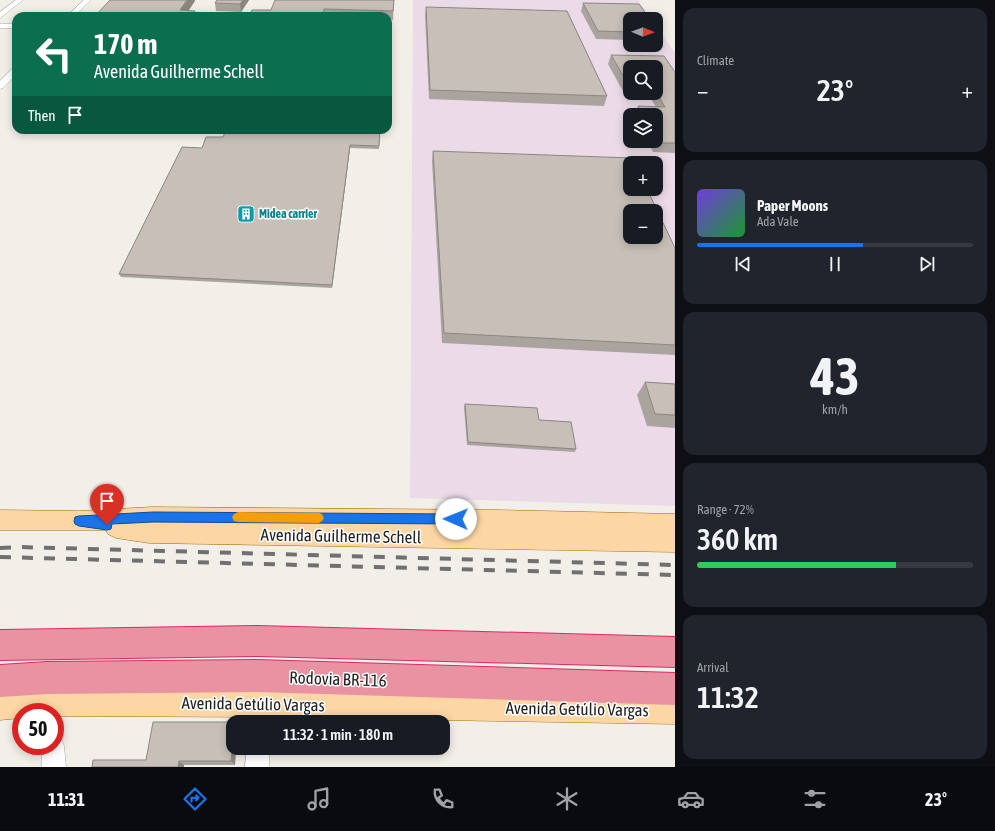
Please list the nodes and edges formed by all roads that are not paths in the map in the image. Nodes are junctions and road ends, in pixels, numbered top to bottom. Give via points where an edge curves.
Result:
1 (20, 0) edge
2 (88, 0) edge
3 (76, 12) edge
4 (0, 16) edge
5 (0, 26) edge
6 (12, 26) edge
7 (12, 74) edge
8 (0, 86) edge
9 (0, 520) edge
10 (79, 521) junction
11 (675, 525) edge
12 (675, 541) edge
13 (0, 645) edge
14 (675, 652) edge
15 (0, 681) edge
16 (675, 689) edge
17 (0, 706) edge
18 (12, 706) edge
19 (64, 707) edge
20 (675, 710) edge
21 (261, 713) edge
22 (53, 755) edge
23 (258, 755) edge
24 (54, 767) edge
25 (257, 767) edge

1 - 4 street
2 - 3 street
5 - 6 street
7 - 8 street
9 - 10 main road, Avenida Guilherme Schell
10 - 11 main road, Avenida Guilherme Schell via 176,517 497,520
10 - 12 main road, Avenida Guilherme Schell via 150,532
13 - 14 highway via 59,642 258,641
15 - 16 highway, Rodovia BR-116 via 47,678 257,676
17 - 18 main road, Avenida Getúlio Vargas
19 - 21 main road, Avenida Getúlio Vargas
20 - 21 main road, Avenida Getúlio Vargas
22 - 24 street
23 - 25 street

